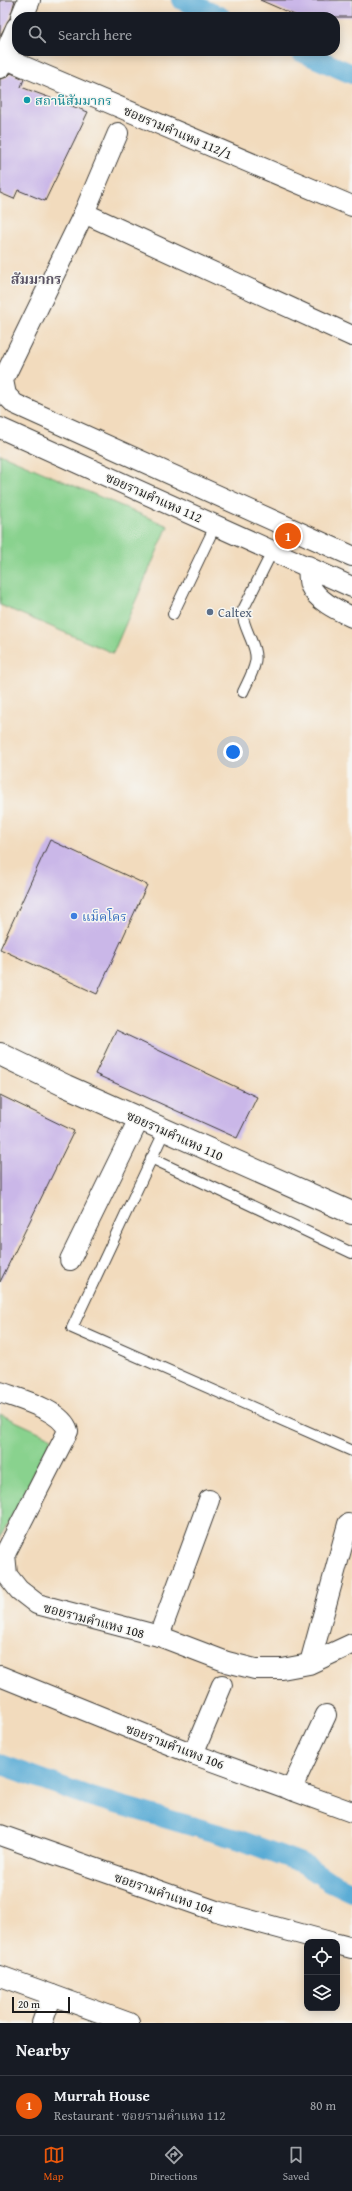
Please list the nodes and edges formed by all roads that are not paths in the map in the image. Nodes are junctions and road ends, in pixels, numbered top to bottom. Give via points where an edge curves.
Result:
1 (29, 0) edge
2 (24, 12) edge
3 (12, 39) edge
4 (2, 62) edge
5 (118, 133) dead end
6 (352, 206) edge
7 (84, 213) junction
8 (352, 336) edge
9 (0, 428) edge
10 (216, 524) junction
11 (273, 550) junction
12 (352, 556) edge
13 (308, 566) junction
14 (350, 583) edge
15 (173, 614) dead end
16 (352, 617) edge
17 (243, 692) dead end
18 (0, 1054) edge
19 (139, 1119) junction
20 (165, 1130) junction
21 (151, 1158) junction
22 (352, 1213) edge
23 (352, 1253) edge
24 (70, 1260) dead end
25 (0, 1392) edge
26 (352, 1451) edge
27 (208, 1500) dead end
28 (348, 1524) dead end
29 (159, 1636) junction
30 (352, 1644) edge
31 (310, 1663) junction
32 (0, 1676) edge
33 (222, 1685) dead end
34 (326, 1715) dead end
35 (193, 1754) junction
36 (292, 1790) junction
37 (352, 1812) edge
38 (0, 1835) edge
39 (319, 1939) edge
40 (340, 1945) edge
41 (352, 1948) edge
42 (0, 1976) edge
43 (52, 1995) junction
44 (42, 2023) edge
45 (129, 2023) edge

1 - 2 street
3 - 4 street
4 - 6 street, ซอยรามคำแหง 112/1
5 - 7 street
7 - 8 street
7 - 12 street via 3,380 6,395 15,404
9 - 10 street, ซอยรามคำแหง 112
10 - 11 street, ซอยรามคำแหง 112
10 - 15 lane
11 - 13 street, ซอยรามคำแหง 112
11 - 17 lane via 242,612 242,623 254,647 256,662
13 - 14 street, ซอยรามคำแหง 112
13 - 16 street via 310,584 317,595 332,607
18 - 19 street, ซอยรามคำแหง 110
19 - 20 street, ซอยรามคำแหง 110
19 - 24 street
20 - 21 lane
20 - 22 street, ซอยรามคำแหง 110
21 - 23 lane
21 - 26 lane via 72,1328
25 - 29 street, ซอยรามคำแหง 108 via 51,1413 66,1425 68,1431 5,1554 7,1575 19,1590 37,1604
27 - 29 street
28 - 31 street
29 - 31 street, ซอยรามคำแหง 108 via 227,1662 255,1669 282,1669
30 - 31 street, ซอยรามคำแหง 108
32 - 35 street, ซอยรามคําแหง 106
33 - 35 street
34 - 36 street
35 - 36 street, ซอยรามคําแหง 106
36 - 37 street, ซอยรามคําแหง 106
38 - 39 street, ซอยรามคําแหง 104 via 216,1911
40 - 41 street
42 - 43 street
43 - 44 street
43 - 45 street

